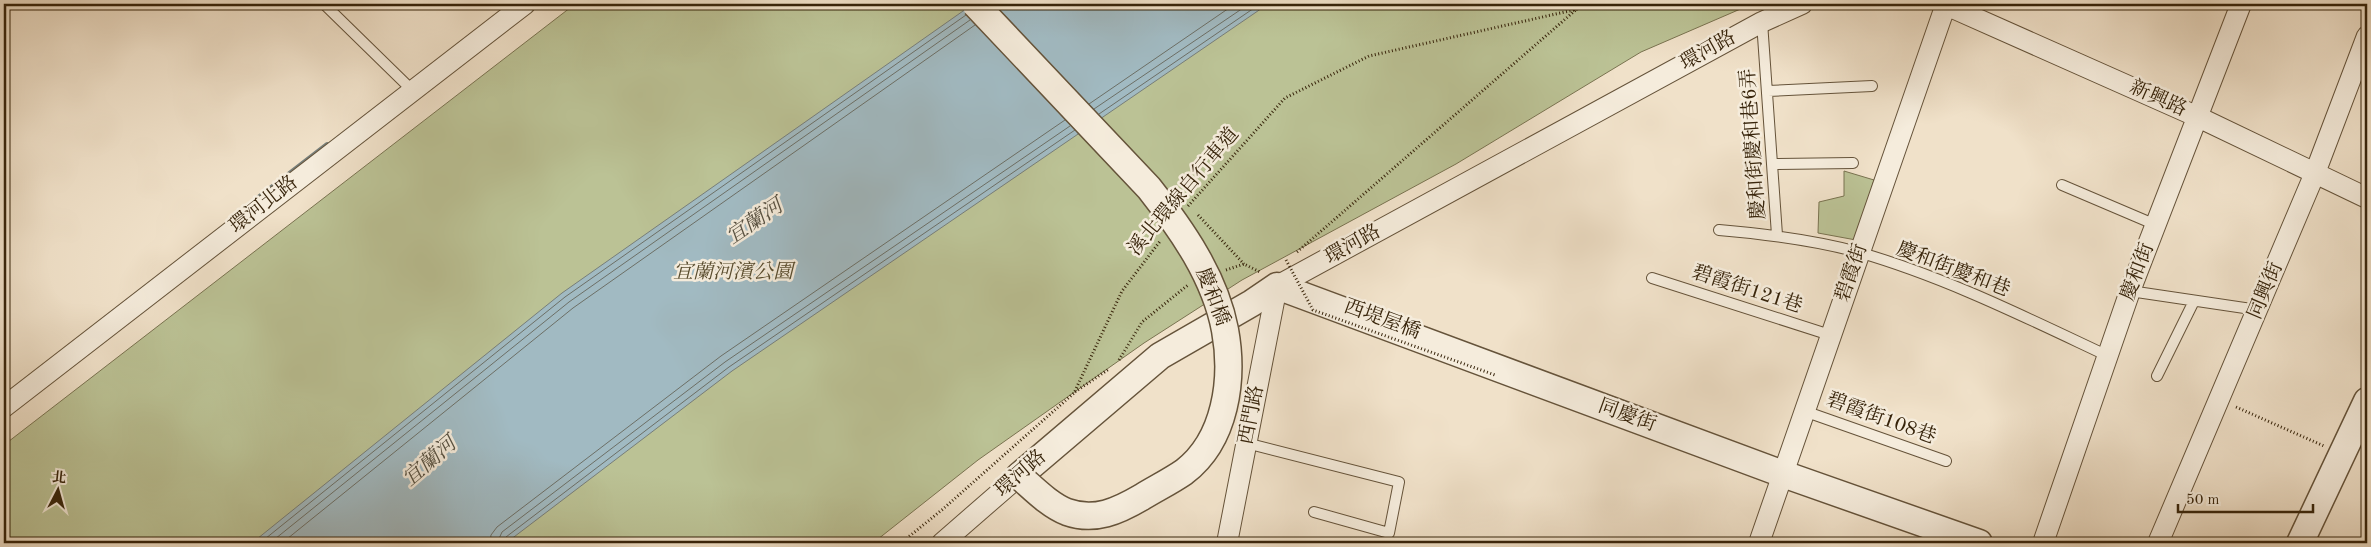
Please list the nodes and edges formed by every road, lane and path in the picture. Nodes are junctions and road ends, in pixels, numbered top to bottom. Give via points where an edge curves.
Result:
1 (324, 4) edge
2 (525, 4) edge
3 (975, 4) edge
4 (1579, 4) edge
5 (1590, 4) edge
6 (1802, 4) edge
7 (1946, 4) edge
8 (2240, 4) edge
9 (1578, 8) junction
10 (1762, 22) junction
11 (2367, 36) edge
12 (1872, 86) dead end
13 (412, 90) junction
14 (1768, 91) junction
15 (2198, 117) junction
16 (1853, 163) dead end
17 (1773, 164) junction
18 (2315, 173) junction
19 (2062, 185) dead end
20 (2367, 198) edge
21 (1186, 208) dead end
22 (2156, 225) junction
23 (1719, 230) dead end
24 (1777, 235) junction
25 (1163, 238) dead end
26 (1858, 252) junction
27 (1286, 260) junction
28 (1218, 273) dead end
29 (1273, 274) junction
30 (1652, 278) dead end
31 (1192, 281) dead end
32 (2130, 291) junction
33 (2194, 301) junction
34 (2258, 310) junction
35 (1830, 335) junction
36 (2108, 356) junction
37 (1118, 362) dead end
38 (1111, 367) dead end
39 (1496, 375) dead end
40 (2158, 376) dead end
41 (1074, 392) junction
42 (2220, 400) junction
43 (2367, 401) edge
44 (4, 407) edge
45 (1804, 411) junction
46 (1246, 443) junction
47 (2343, 455) junction
48 (1946, 461) dead end
49 (1783, 474) junction
50 (1019, 476) junction
51 (1314, 512) dead end
52 (901, 543) edge
53 (942, 543) edge
54 (1227, 543) edge
55 (1759, 543) edge
56 (1979, 543) edge
57 (2043, 543) edge
58 (2158, 543) edge
59 (2300, 543) edge

1 - 13 lane
2 - 13 street, 環河北路
3 - 50 street, 慶和橋, bridge via 1166,210 1213,289 1228,352 1228,390 1224,407 1209,444 1184,472 1118,511 1097,516 1067,512
4 - 9 path
5 - 9 path, 溪北環線自行車道
6 - 10 street, 環河路
7 - 15 street, 新興路
7 - 26 street, 碧霞街
8 - 15 street, 慶和街
9 - 21 path, 溪北環線自行車道 via 1369,56 1285,98
9 - 27 path
10 - 14 lane, 慶和街慶和巷6弄
10 - 29 street, 環河路
11 - 18 street, 同興街
12 - 14 lane
13 - 44 street, 環河北路
14 - 17 lane, 慶和街慶和巷6弄
15 - 18 street, 新興路
15 - 22 street, 慶和街
16 - 17 lane
17 - 24 lane, 慶和街慶和巷6弄
18 - 20 street, 新興路
18 - 34 street, 同興街
19 - 22 lane
22 - 32 street, 慶和街
23 - 24 lane, 慶和街慶和巷
24 - 26 lane, 慶和街慶和巷
25 - 41 path, 溪北環線自行車道 via 1122,291
26 - 35 street, 碧霞街
26 - 36 lane, 慶和街慶和巷 via 1969,291
27 - 29 path
27 - 39 path, 西堤屋橋, bridge via 1313,310
28 - 29 path via 1244,264
29 - 46 street, 西門路
29 - 49 street, 同慶街
29 - 50 street, 環河路 via 1252,303 1160,356
30 - 35 lane, 碧霞街121巷
31 - 37 path via 1142,322
32 - 33 lane
32 - 36 street, 慶和街
33 - 34 lane
33 - 40 lane
34 - 42 street, 同興街
35 - 45 street, 碧霞街
36 - 57 street, 慶和街
38 - 41 path
41 - 52 path, 溪北環線自行車道
42 - 47 path
42 - 58 street, 同興街
43 - 47 street
45 - 48 lane, 碧霞街108巷
45 - 49 street, 碧霞街
46 - 51 lane via 1399,482 1389,532
46 - 54 street, 西門路
47 - 59 street
49 - 55 street, 碧霞街
49 - 56 street, 同慶街
50 - 53 street, 環河路

